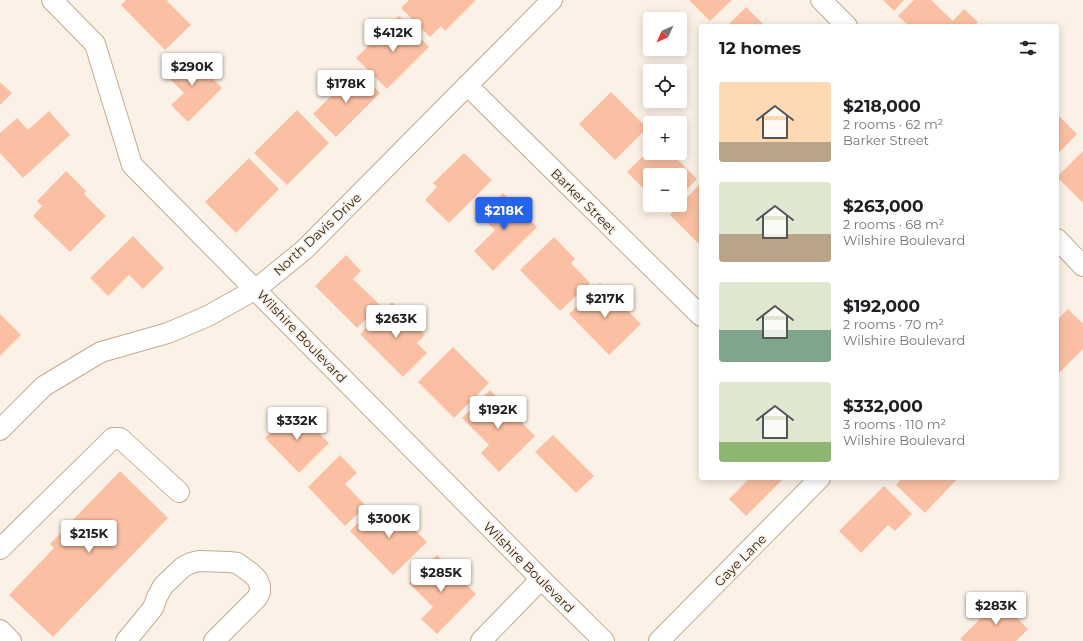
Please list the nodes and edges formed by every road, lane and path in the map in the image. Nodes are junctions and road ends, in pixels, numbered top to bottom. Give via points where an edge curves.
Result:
1 (52, 0) edge
2 (552, 0) edge
3 (822, 0) edge
4 (845, 24) edge
5 (467, 85) junction
6 (1059, 245) edge
7 (1083, 266) edge
8 (256, 289) junction
9 (699, 314) edge
10 (0, 430) edge
11 (818, 480) edge
12 (179, 492) dead end
13 (0, 549) edge
14 (542, 580) junction
15 (0, 630) edge
16 (11, 641) edge
17 (126, 641) edge
18 (214, 641) edge
19 (481, 641) edge
20 (604, 641) edge
21 (659, 641) edge

1 - 8 street, Wilshire Boulevard via 95,44 132,165
2 - 5 street, North Davis Drive
3 - 4 street
5 - 8 street, North Davis Drive via 304,250
5 - 9 street, Barker Street
6 - 7 street
8 - 10 street, North Davis Drive via 208,316 168,333 101,352 44,386
8 - 14 street, Wilshire Boulevard
11 - 21 street, Gaye Lane
12 - 13 street via 120,438 113,438
14 - 19 street
14 - 20 street, Wilshire Boulevard
15 - 16 street
17 - 18 street via 153,608 163,586 183,567 199,561 238,563 257,579 260,592

